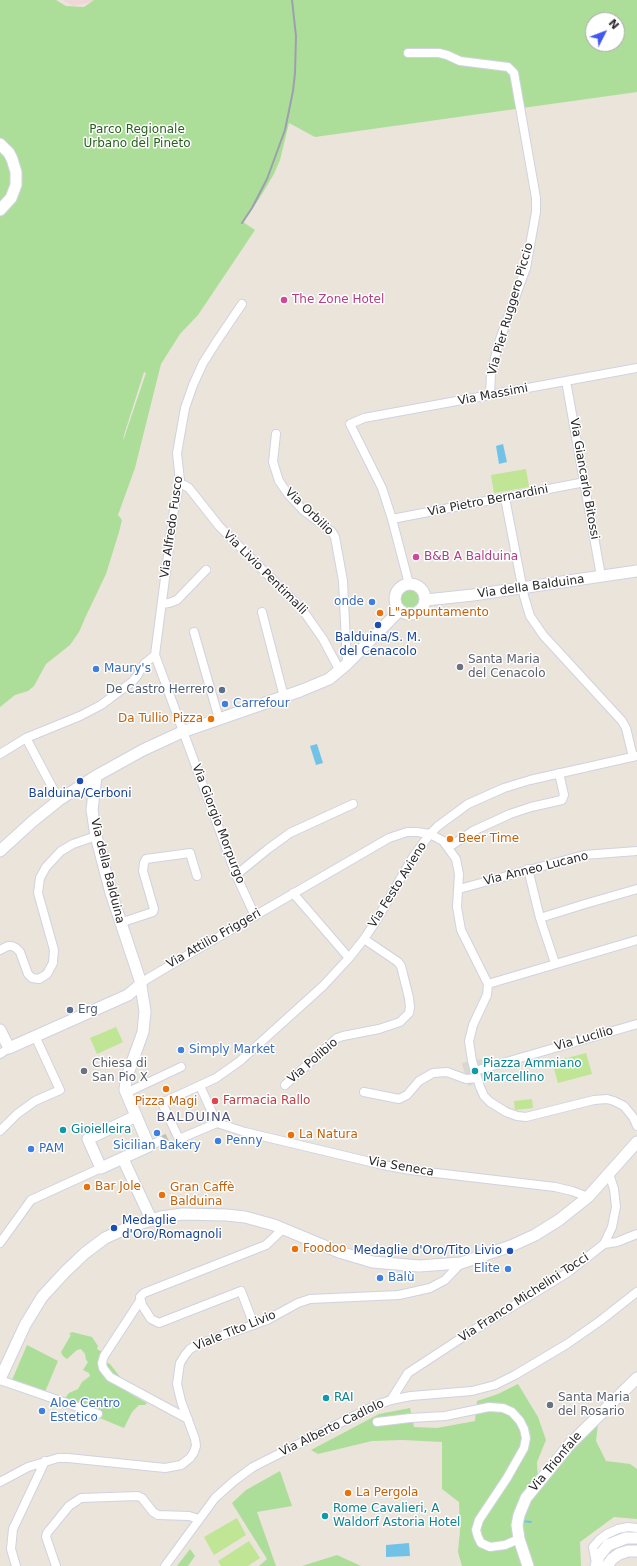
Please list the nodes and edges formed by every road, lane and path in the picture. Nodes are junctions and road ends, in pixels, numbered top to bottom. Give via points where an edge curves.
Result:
1 (408, 53) dead end
2 (0, 144) edge
3 (0, 210) edge
4 (242, 304) dead end
5 (637, 368) edge
6 (566, 381) junction
7 (490, 394) junction
8 (276, 434) dead end
9 (585, 482) junction
10 (180, 484) junction
11 (505, 498) junction
12 (392, 519) junction
13 (206, 570) dead end
14 (637, 571) edge
15 (601, 576) junction
16 (409, 584) junction
17 (523, 588) junction
18 (426, 600) junction
19 (162, 604) junction
20 (400, 610) junction
21 (262, 612) dead end
22 (194, 632) dead end
23 (155, 655) junction
24 (344, 667) junction
25 (284, 697) junction
26 (219, 719) junction
27 (182, 732) junction
28 (26, 738) junction
29 (0, 754) edge
30 (635, 756) edge
31 (559, 773) junction
32 (96, 776) junction
33 (59, 800) junction
34 (353, 804) dead end
35 (430, 834) junction
36 (96, 836) junction
37 (452, 845) dead end
38 (0, 851) edge
39 (637, 851) edge
40 (528, 869) junction
41 (236, 875) junction
42 (197, 876) dead end
43 (459, 889) junction
44 (637, 889) edge
45 (292, 893) junction
46 (255, 916) junction
47 (540, 918) junction
48 (120, 923) junction
49 (364, 939) junction
50 (637, 940) edge
51 (0, 950) edge
52 (349, 958) junction
53 (555, 963) junction
54 (141, 984) junction
55 (488, 984) junction
56 (637, 1024) edge
57 (0, 1030) edge
58 (35, 1036) junction
59 (9, 1048) junction
60 (0, 1054) edge
61 (181, 1067) dead end
62 (477, 1077) junction
63 (285, 1085) dead end
64 (200, 1086) junction
65 (364, 1092) dead end
66 (126, 1093) junction
67 (136, 1116) junction
68 (217, 1123) junction
69 (637, 1126) edge
70 (0, 1131) edge
71 (160, 1141) tunnel mouth
72 (637, 1142) edge
73 (149, 1146) junction
74 (123, 1159) junction
75 (101, 1168) junction
76 (609, 1174) junction
77 (588, 1197) junction
78 (151, 1219) junction
79 (279, 1227) junction
80 (637, 1234) edge
81 (0, 1243) edge
82 (604, 1244) junction
83 (461, 1263) junction
84 (637, 1292) edge
85 (140, 1301) junction
86 (254, 1325) junction
87 (637, 1378) edge
88 (0, 1379) edge
89 (391, 1400) junction
90 (98, 1414) dead end
91 (188, 1419) junction
92 (377, 1422) dead end
93 (45, 1461) junction
94 (0, 1482) edge
95 (199, 1519) junction
96 (637, 1528) edge
97 (637, 1538) edge
98 (519, 1539) junction
99 (637, 1551) edge
100 (596, 1564) edge
101 (16, 1566) edge
102 (56, 1566) edge
103 (166, 1566) edge
104 (528, 1566) edge
105 (607, 1566) edge

1 - 7 street, Via Pier Ruggero Piccio via 439,53 460,61 508,67 514,73 536,198 536,212 526,268 499,342 491,374
2 - 3 street via 12,159 16,185 11,198
4 - 10 street, Via Alfredo Fusco via 209,352 190,392 178,445
5 - 6 street, Via Massimi
6 - 7 street, Via Massimi
6 - 9 street, Via Giancarlo Bitossi
7 - 12 street, Via Massimi via 364,418 350,424 382,488
8 - 24 street, Via Orbilio via 273,462 276,476 303,510 335,537 343,581
9 - 11 street, Via Pietro Bernardini
9 - 15 street, Via Giancarlo Bitossi
10 - 19 street, Via Alfredo Fusco via 174,509
10 - 24 street, Via Livio Pentimalli via 189,488 219,526 302,609
11 - 12 street, Via Pietro Bernardini
11 - 17 street
12 - 16 street
13 - 19 street via 177,600
14 - 15 street, Via della Balduina
15 - 17 street, Via della Balduina
16 - 18 street via 420,588
16 - 20 street via 396,593 396,602
17 - 18 street, Via della Balduina
17 - 30 street via 528,612 538,628 625,726
18 - 20 street via 419,612 409,614
19 - 23 street, Via Alfredo Fusco
20 - 24 street
21 - 25 street
22 - 26 street
23 - 27 street, Via Giorgio Morpurgo
23 - 28 street via 144,664 132,682 101,705
24 - 25 street via 324,682
25 - 26 street
26 - 27 street
27 - 32 street
27 - 41 street, Via Giorgio Morpurgo
28 - 29 street
28 - 33 street
30 - 31 street, Via Festo Avieno
31 - 35 street, Via Festo Avieno via 490,794 465,806
31 - 37 street via 564,795 562,800 510,814 473,831
32 - 33 street
32 - 36 street, Via della Balduina via 92,810
33 - 38 street
34 - 41 street via 290,833
35 - 43 street via 443,840 456,859
35 - 45 street, Via Attilio Friggeri via 413,832 395,835
35 - 49 street, Via Festo Avieno
36 - 48 street, Via della Balduina
36 - 51 street via 65,848 52,860 40,878 39,899 54,950 48,974 42,978 32,978 16,948 8,946
39 - 40 street, Via Anneo Lucano via 584,855
40 - 43 street, Via Anneo Lucano
40 - 47 street
41 - 46 street, Via Giorgio Morpurgo
42 - 48 street via 190,853 146,860 143,871 153,912
43 - 55 street via 457,907 461,930
44 - 47 street
45 - 46 street, Via Attilio Friggeri
45 - 52 street
46 - 54 street, Via Attilio Friggeri
47 - 53 street
48 - 54 street, Via della Balduina
49 - 52 street, Via Festo Avieno
49 - 63 street, Via Polibio via 401,966 409,998 409,1013 404,1020 394,1024 337,1038
50 - 53 street
52 - 64 street, Via Festo Avieno via 323,986 244,1058
53 - 55 street
54 - 58 street, Via Attilio Friggeri via 128,995
54 - 66 street, Via della Balduina via 145,1011 144,1027 125,1081
55 - 62 street via 487,995 470,1034 470,1050
56 - 62 street, Via Lucilio via 485,1068
57 - 59 street
58 - 59 street, Via Attilio Friggeri
58 - 70 street via 60,1090 35,1101
59 - 60 street, Via Attilio Friggeri
61 - 66 street
62 - 65 street via 466,1079 447,1072 433,1074 419,1081 399,1099
62 - 69 street via 483,1094 490,1102 517,1116 530,1117 594,1100 608,1099 624,1106
64 - 68 street
64 - 68 street, Via Festo Avieno via 162,1103 174,1135 179,1139
66 - 67 street, Via della Balduina
67 - 73 street, Via della Balduina
67 - 75 street via 88,1139
68 - 77 street, Via Seneca via 383,1165 555,1187
71 - 73 street
72 - 76 street
73 - 74 street
74 - 75 street
74 - 78 street
75 - 81 street via 32,1200
76 - 77 street
76 - 82 street, Via Franco Michelini Tocci via 614,1186 616,1207 612,1227
77 - 83 street via 560,1220 526,1239 501,1251
78 - 79 street via 183,1214 210,1214 245,1217
78 - 88 street via 105,1238 65,1272 37,1304
79 - 83 street via 339,1252 373,1262 418,1266
79 - 85 street via 266,1245 144,1293
80 - 82 street
82 - 89 street, Via Franco Michelini Tocci via 567,1273 408,1373
83 - 86 street, Viale Tito Livio via 445,1280 425,1290 395,1296 310,1299
84 - 89 street, Via Alberto Cadlolo via 567,1344 495,1385 472,1391
85 - 86 street via 151,1319 159,1323 241,1291
85 - 91 street via 107,1351 102,1361 103,1368 110,1377
86 - 91 street, Viale Tito Livio via 197,1345 185,1355 179,1366 177,1384
87 - 98 street, Via Trionfale via 570,1444 529,1493 518,1519
88 - 90 street
89 - 95 street, Via Alberto Cadlolo via 374,1406 247,1471 220,1494
91 - 93 street, Viale Tito Livio via 195,1439 194,1452 187,1461 175,1467 159,1468 68,1458
92 - 98 street via 445,1416 488,1407 503,1408 512,1412 524,1429 524,1448 479,1520 476,1530 481,1543 490,1547 505,1545
93 - 94 street, Viale Tito Livio
93 - 101 street via 13,1529 11,1549
95 - 102 street via 189,1516 158,1515 138,1496 81,1498 69,1506 47,1533 46,1537
95 - 103 street, Via Alberto Cadlolo
96 - 100 street via 621,1528 599,1540 593,1548
97 - 100 street via 626,1538 608,1545 601,1552
98 - 104 street, Via Trionfale
99 - 105 street via 619,1554

